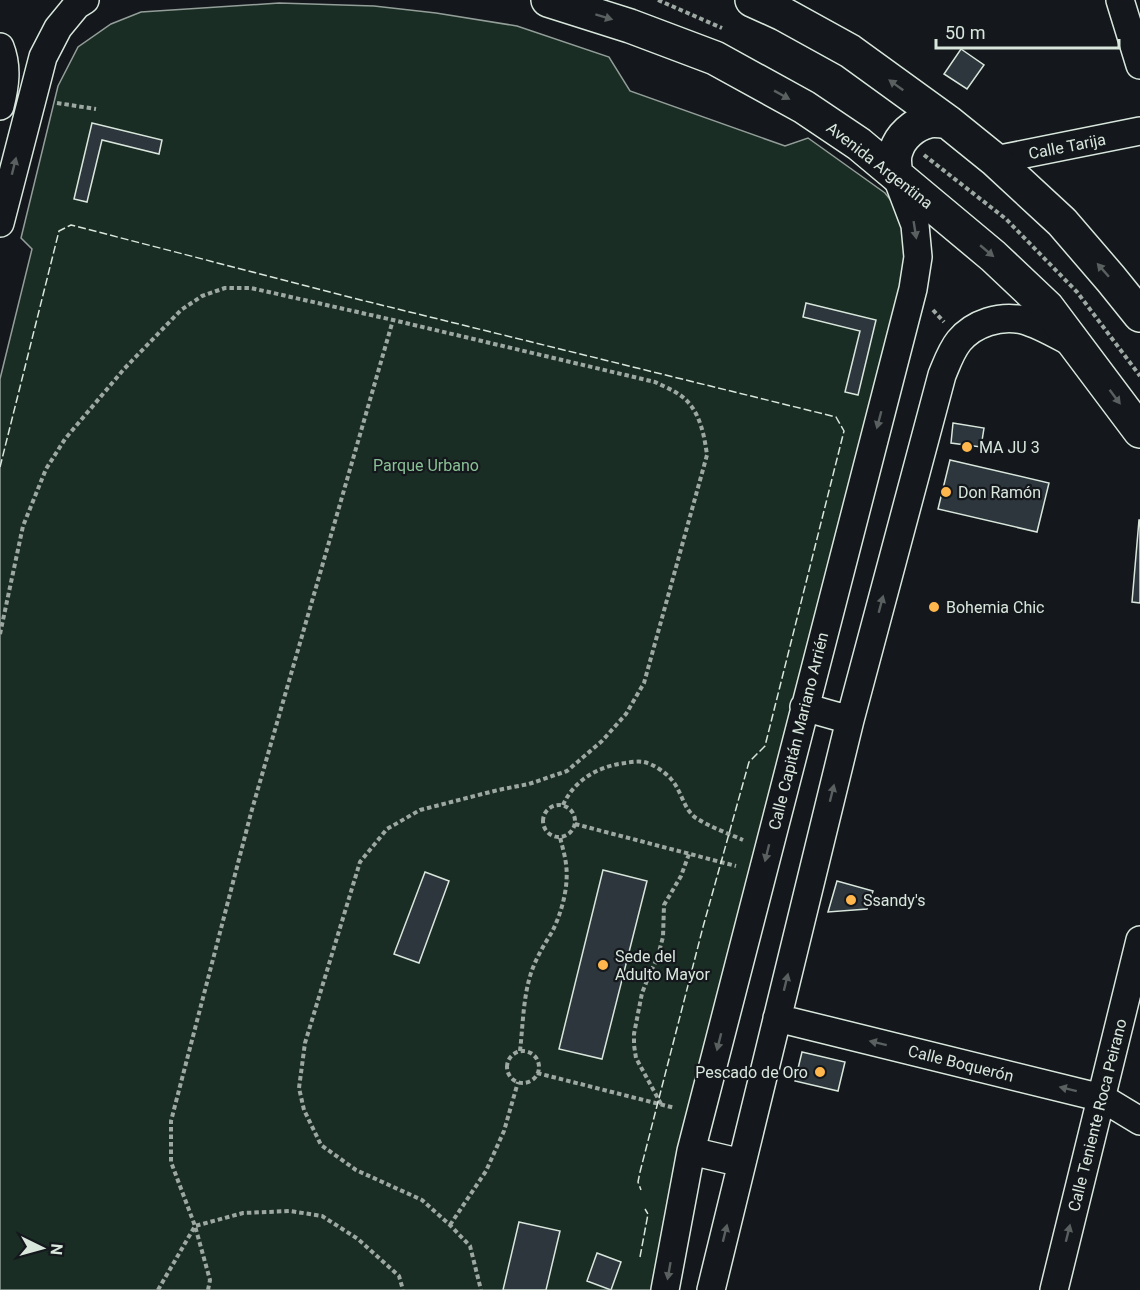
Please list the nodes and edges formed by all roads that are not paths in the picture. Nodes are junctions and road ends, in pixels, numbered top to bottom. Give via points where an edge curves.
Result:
1 (85, 0) edge
2 (548, 0) edge
3 (752, 0) edge
4 (1120, 0) edge
5 (782, 7) edge
6 (0, 47) edge
7 (1140, 65) edge
8 (0, 106) edge
9 (948, 122) junction
10 (1140, 131) edge
11 (995, 160) junction
12 (896, 175) junction
13 (0, 223) edge
14 (1140, 315) edge
15 (1074, 344) junction
16 (1140, 430) edge
17 (804, 707) junction
18 (850, 720) junction
19 (1140, 940) edge
20 (777, 1018) junction
21 (1102, 1098) junction
22 (1140, 1121) edge
23 (691, 1151) junction
24 (742, 1163) junction
25 (665, 1290) edge
26 (711, 1290) edge
27 (1054, 1290) edge

13 -> 1 street via 43,57 58,28
2 -> 12 main road, Avenida Argentina via 715,58 804,107
3 - 5 main road
4 - 7 street
9 -> 5 main road
6 - 8 street via 6,73
9 - 11 main road
9 - 12 main road via 930,121 914,127 901,140 894,163
10 - 11 street, Calle Tarija
14 -> 11 main road via 1062,222
12 -> 15 main road, Avenida Argentina via 1047,307
12 -> 17 street, Calle Capitán Mariano Arrién via 915,225 918,257 913,289
15 -> 16 main road, Avenida Argentina
18 -> 15 street via 949,357 971,329 995,319 1021,320
17 - 18 street
17 -> 23 street, Calle Capitán Mariano Arrién
20 -> 18 street
19 - 21 street, Calle Teniente Roca Peirano
21 -> 20 street, Calle Boquerón
20 - 24 street
21 - 22 street, Calle Boquerón
27 -> 21 street, Calle Teniente Roca Peirano
23 - 24 street
23 -> 25 street, Calle Capitán Mariano Arrién
26 -> 24 street

